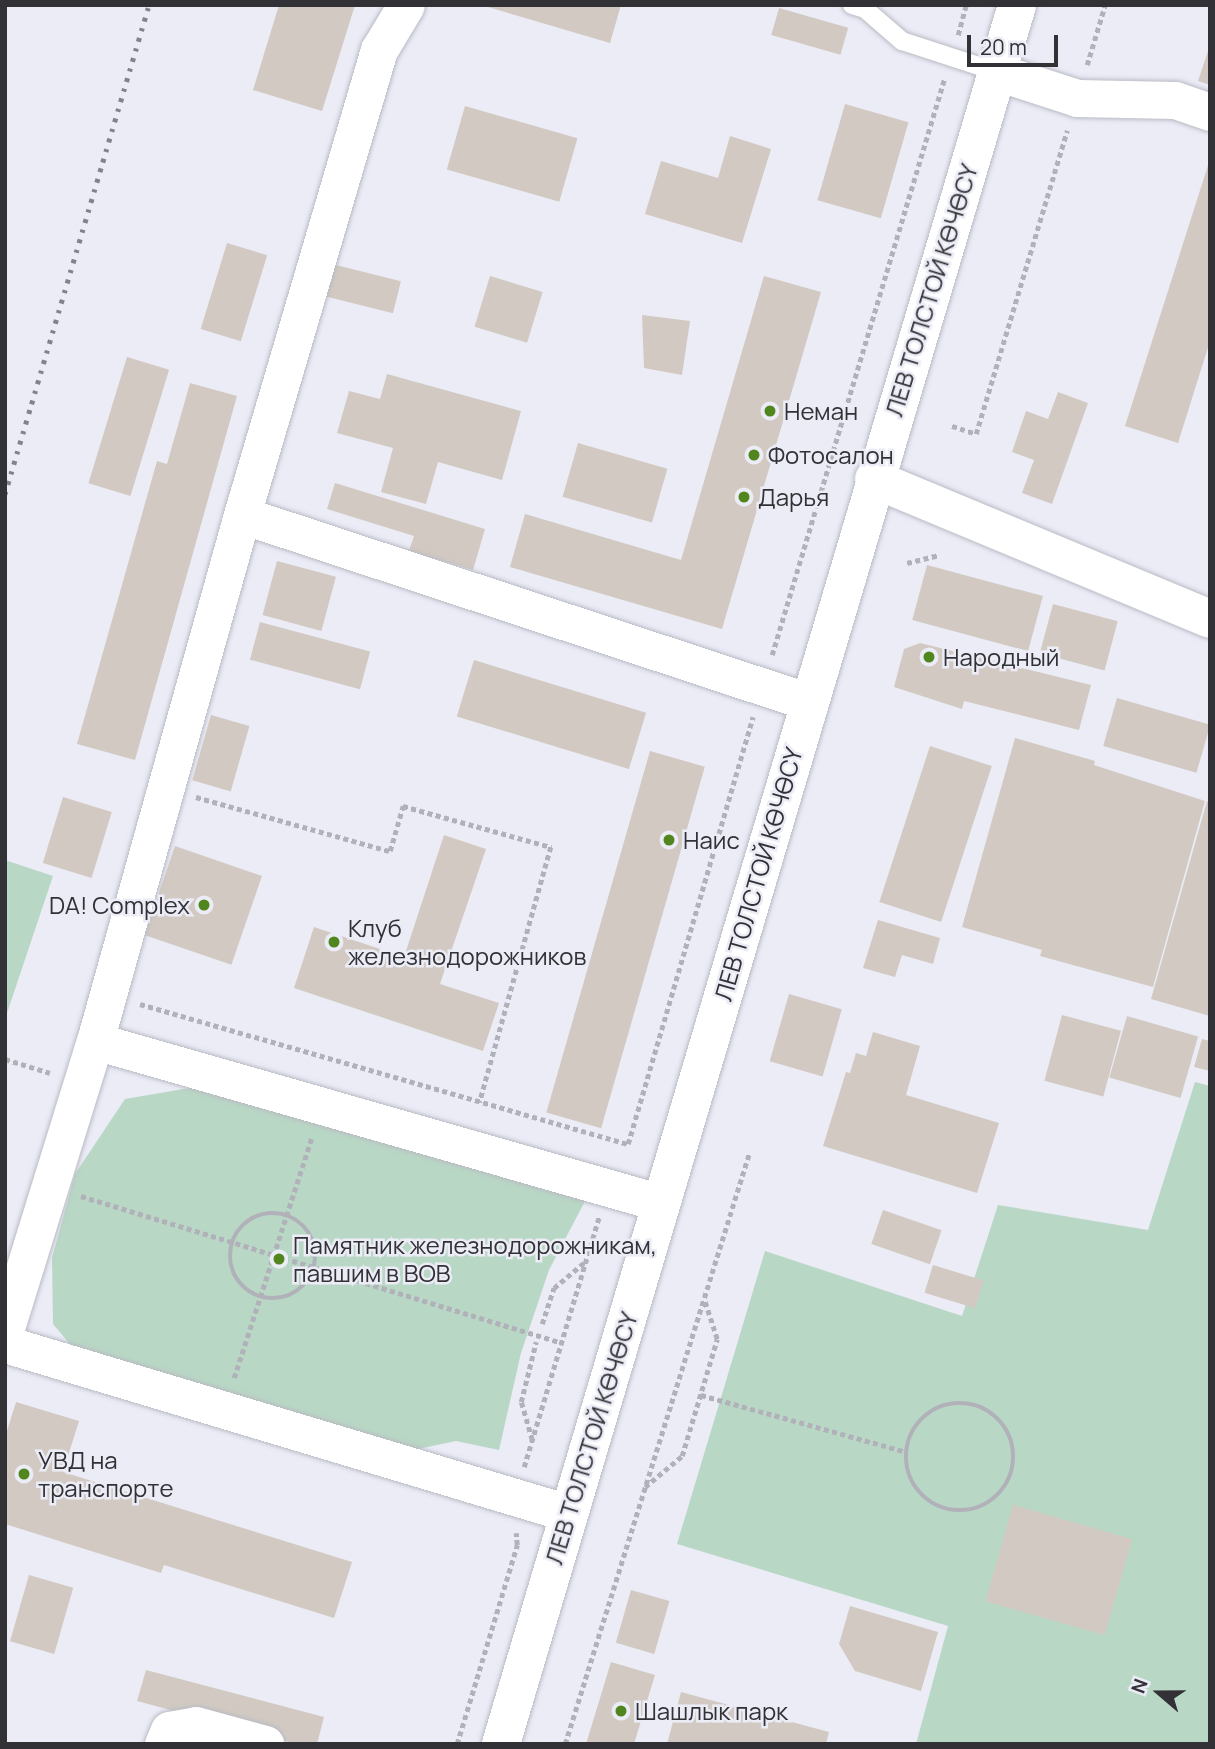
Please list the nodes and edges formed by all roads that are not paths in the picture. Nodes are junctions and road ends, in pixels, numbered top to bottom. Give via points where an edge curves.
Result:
1 (406, 5) edge
2 (852, 5) edge
3 (1017, 5) edge
4 (997, 72) junction
5 (1210, 112) edge
6 (874, 479) junction
7 (242, 515) junction
8 (1210, 619) edge
9 (809, 702) junction
10 (95, 1041) junction
11 (661, 1203) junction
12 (5, 1331) edge
13 (5, 1344) edge
14 (568, 1513) junction
15 (163, 1744) edge
16 (265, 1744) edge
17 (501, 1744) edge

1 - 7 street via 379,50
2 - 4 lane via 865,9 902,41
3 - 4 main road, ЛЕВ ТОЛСТОЙ КӨЧӨСҮ
4 - 5 street via 1077,98 1175,100
4 - 6 main road, ЛЕВ ТОЛСТОЙ КӨЧӨСҮ
6 - 8 main road
6 - 9 main road, ЛЕВ ТОЛСТОЙ КӨЧӨСҮ
7 - 9 street
7 - 10 street
9 - 11 main road, ЛЕВ ТОЛСТОЙ КӨЧӨСҮ
10 - 11 street
10 - 12 street
11 - 14 main road, ЛЕВ ТОЛСТОЙ КӨЧӨСҮ
13 - 14 street
14 - 17 main road, ЛЕВ ТОЛСТОЙ КӨЧӨСҮ
15 - 16 street via 169,1730 196,1726

